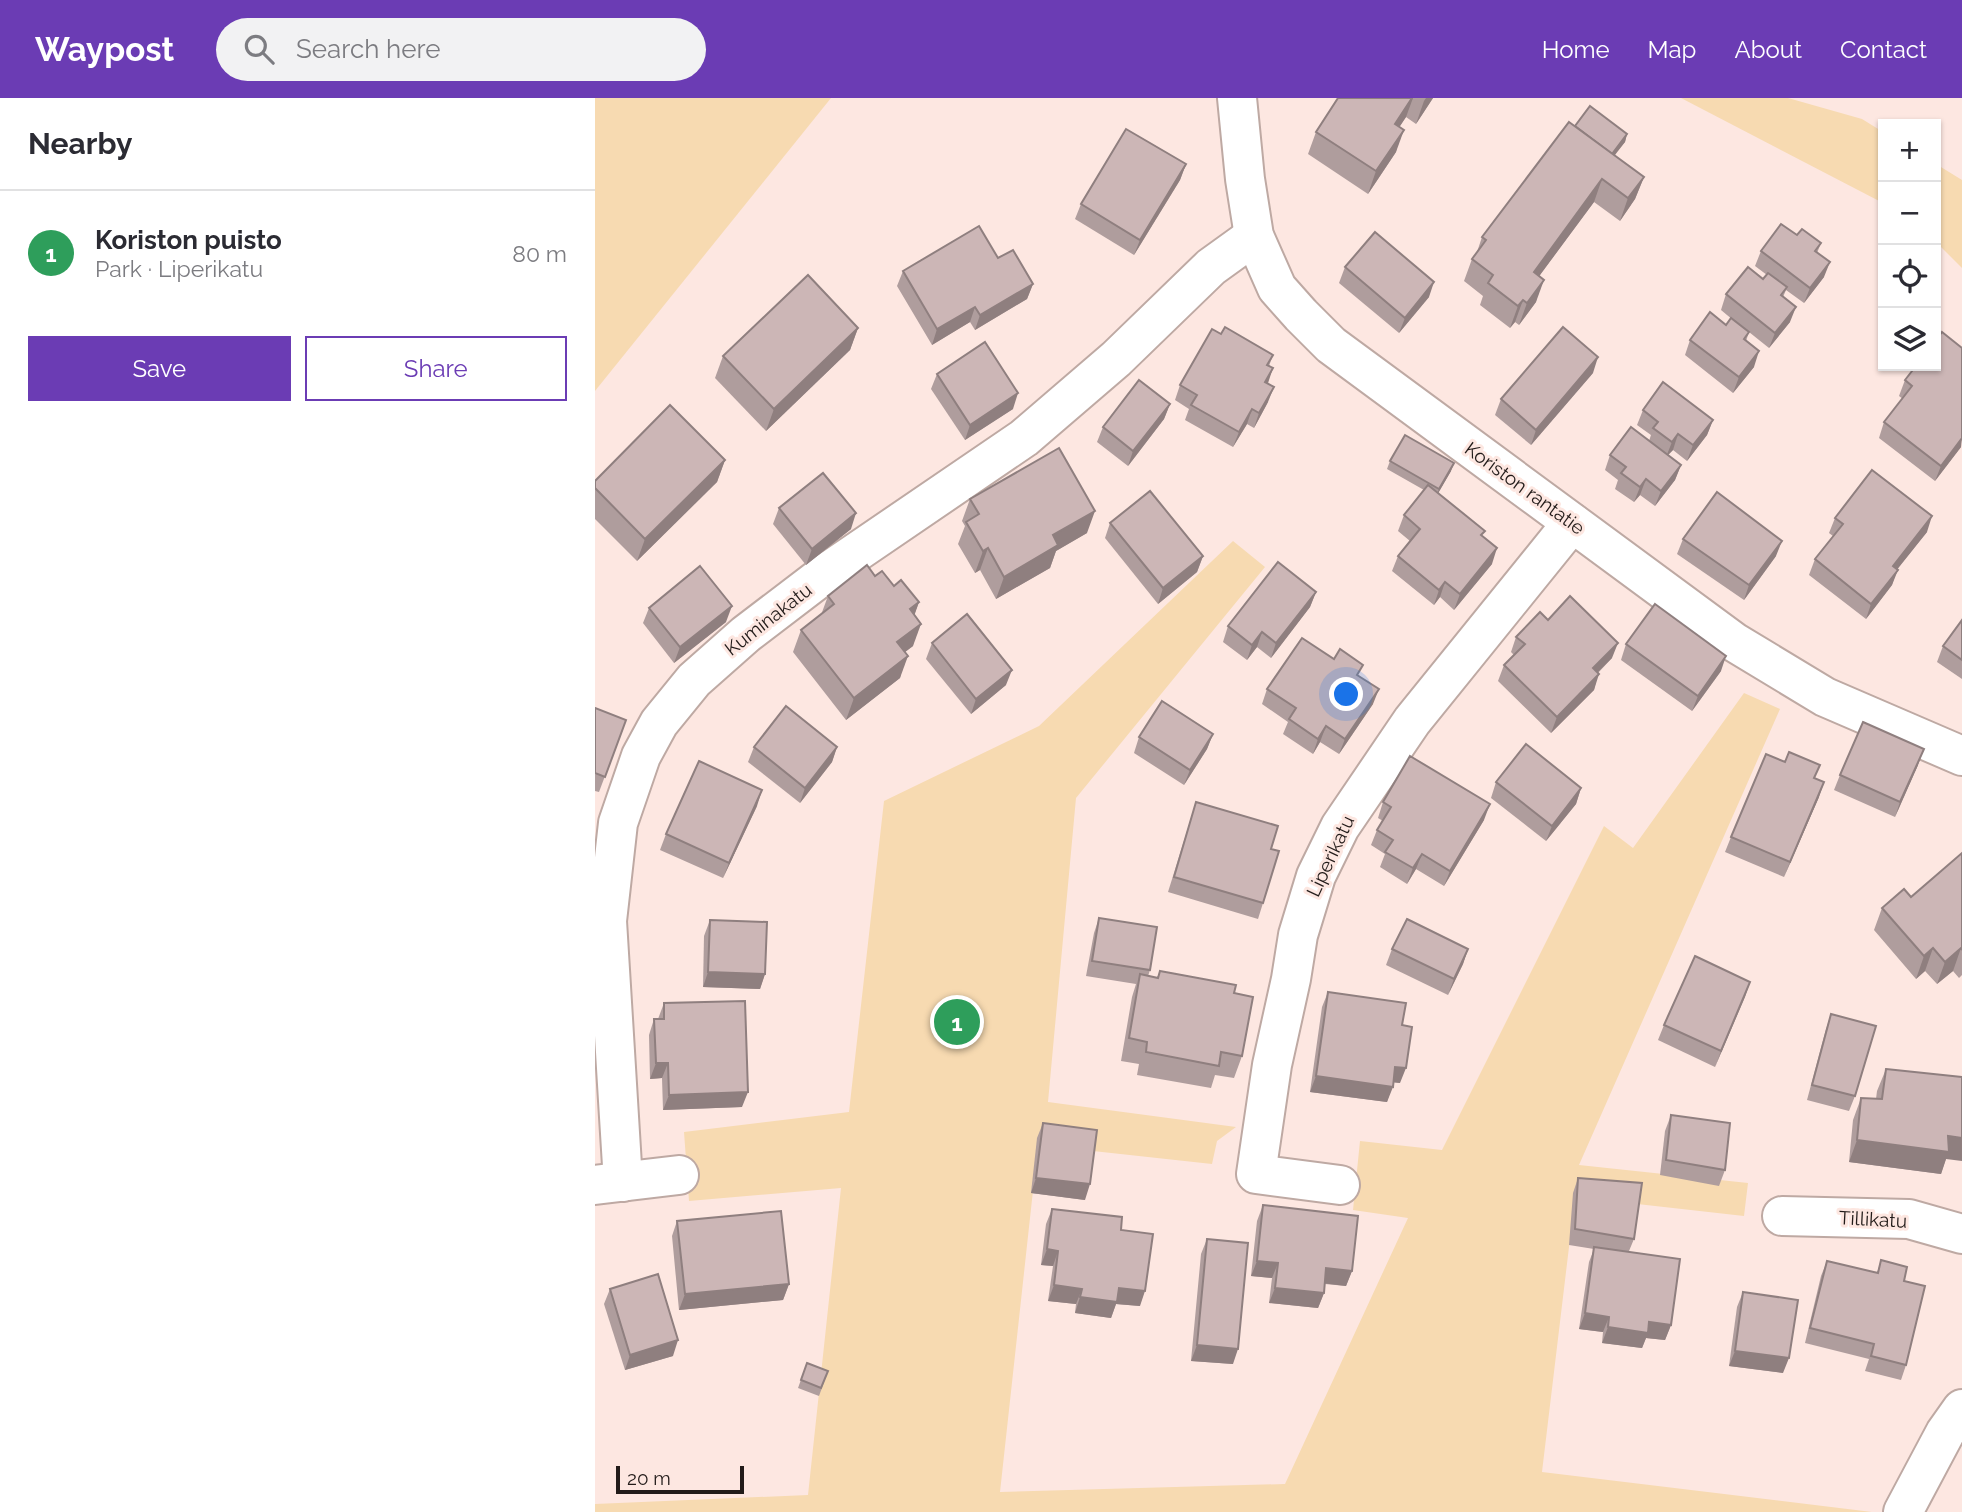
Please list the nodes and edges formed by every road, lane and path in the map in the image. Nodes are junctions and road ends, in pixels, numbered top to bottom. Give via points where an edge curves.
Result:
1 (1237, 98) edge
2 (1254, 236) junction
3 (1572, 523) junction
4 (1962, 756) edge
5 (678, 1175) dead end
6 (609, 1183) edge
7 (1340, 1185) dead end
8 (1782, 1216) dead end
9 (1962, 1234) edge
10 (1962, 1409) edge
11 (1903, 1512) edge

1 - 2 street, Koriston rantatie
2 - 3 street, Koriston rantatie via 1277,288 1331,345
2 - 6 street, Kuminakatu via 1211,267 1032,432 826,573 746,634 694,680 659,723 641,756 618,823 607,921
3 - 4 street, Koriston rantatie via 1782,673 1825,697
3 - 7 street, Liperikatu via 1412,721 1341,827 1316,876 1298,934 1256,1174
5 - 6 street, Kuminakatu
8 - 9 street, Tillikatu via 1909,1219
10 - 11 street

